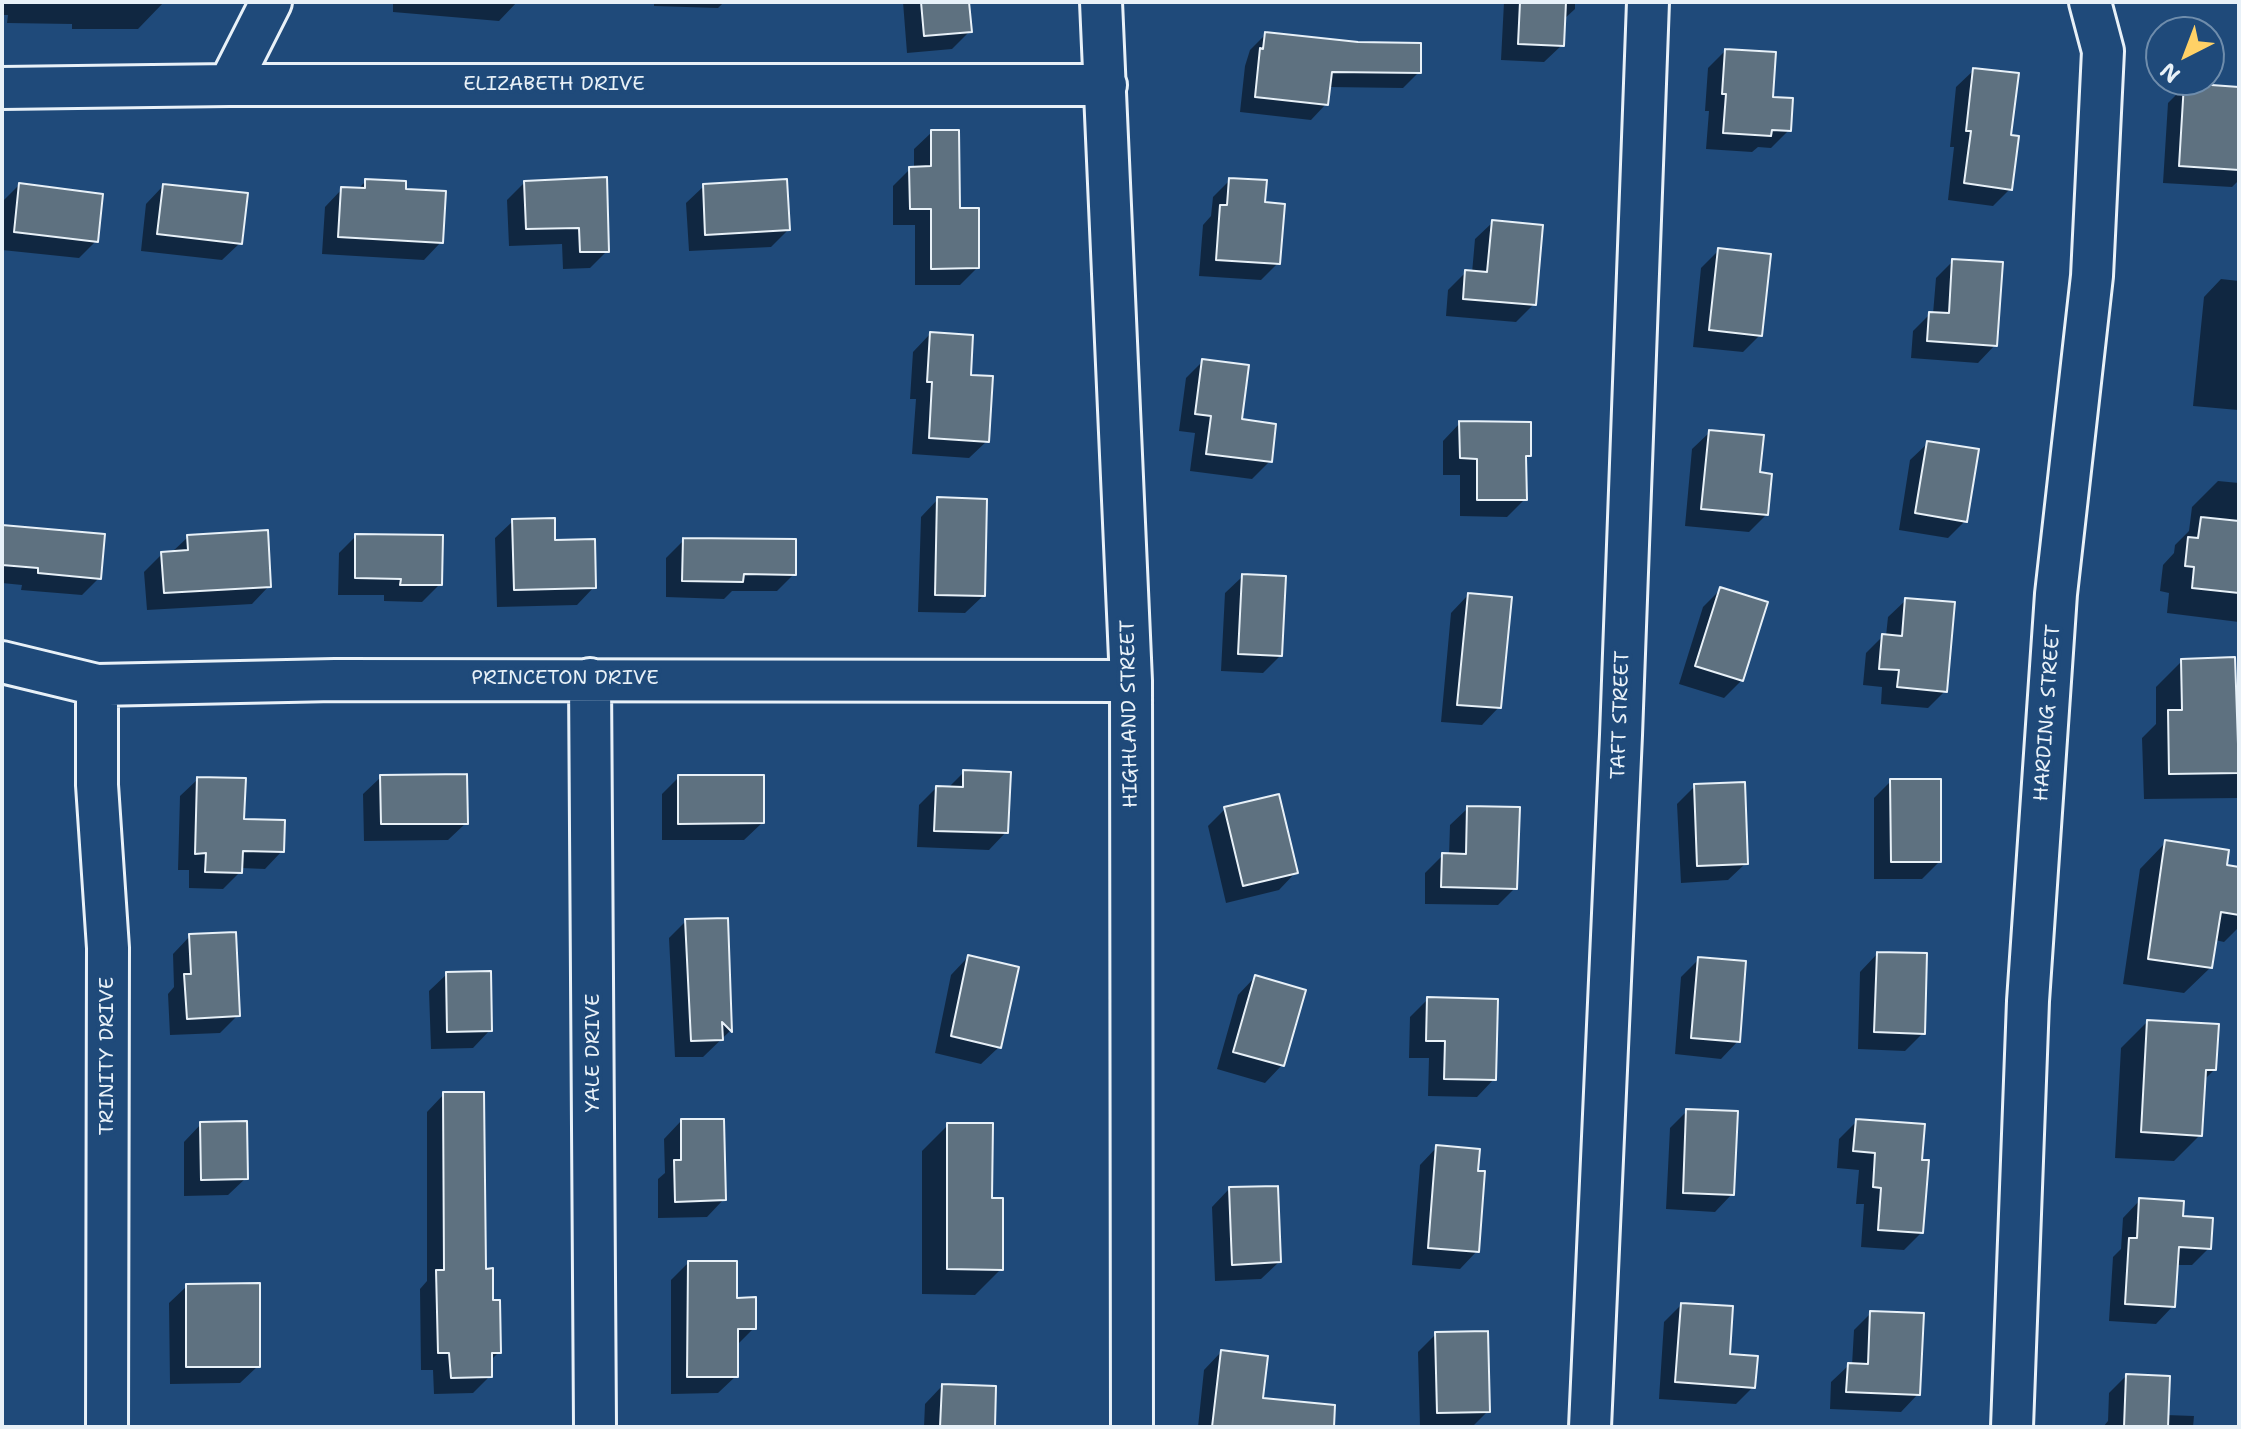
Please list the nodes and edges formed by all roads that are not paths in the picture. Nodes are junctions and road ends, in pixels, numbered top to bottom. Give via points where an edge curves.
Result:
1 (271, 2) edge
2 (1101, 2) edge
3 (1648, 2) edge
4 (2090, 2) edge
5 (229, 85) junction
6 (1106, 85) junction
7 (2, 88) edge
8 (2, 662) edge
9 (590, 679) junction
10 (1131, 681) junction
11 (97, 685) junction
12 (107, 1427) edge
13 (595, 1427) edge
14 (1132, 1427) edge
15 (1590, 1427) edge
16 (2012, 1427) edge

1 - 5 street
2 - 6 street, HIGHLAND STREET
3 - 15 street, TAFT STREET
4 - 16 street, HARDING STREET via 2103,51 2092,276 2056,594 2029,985
5 - 6 street, ELIZABETH DRIVE
5 - 7 street, ELIZABETH DRIVE
6 - 10 street, HIGHLAND STREET
8 - 11 street, PRINCETON DRIVE
9 - 10 street, PRINCETON DRIVE
9 - 11 street, PRINCETON DRIVE
9 - 13 street, YALE DRIVE
10 - 14 street, HIGHLAND STREET
11 - 12 street, TRINITY DRIVE via 97,785 108,948

